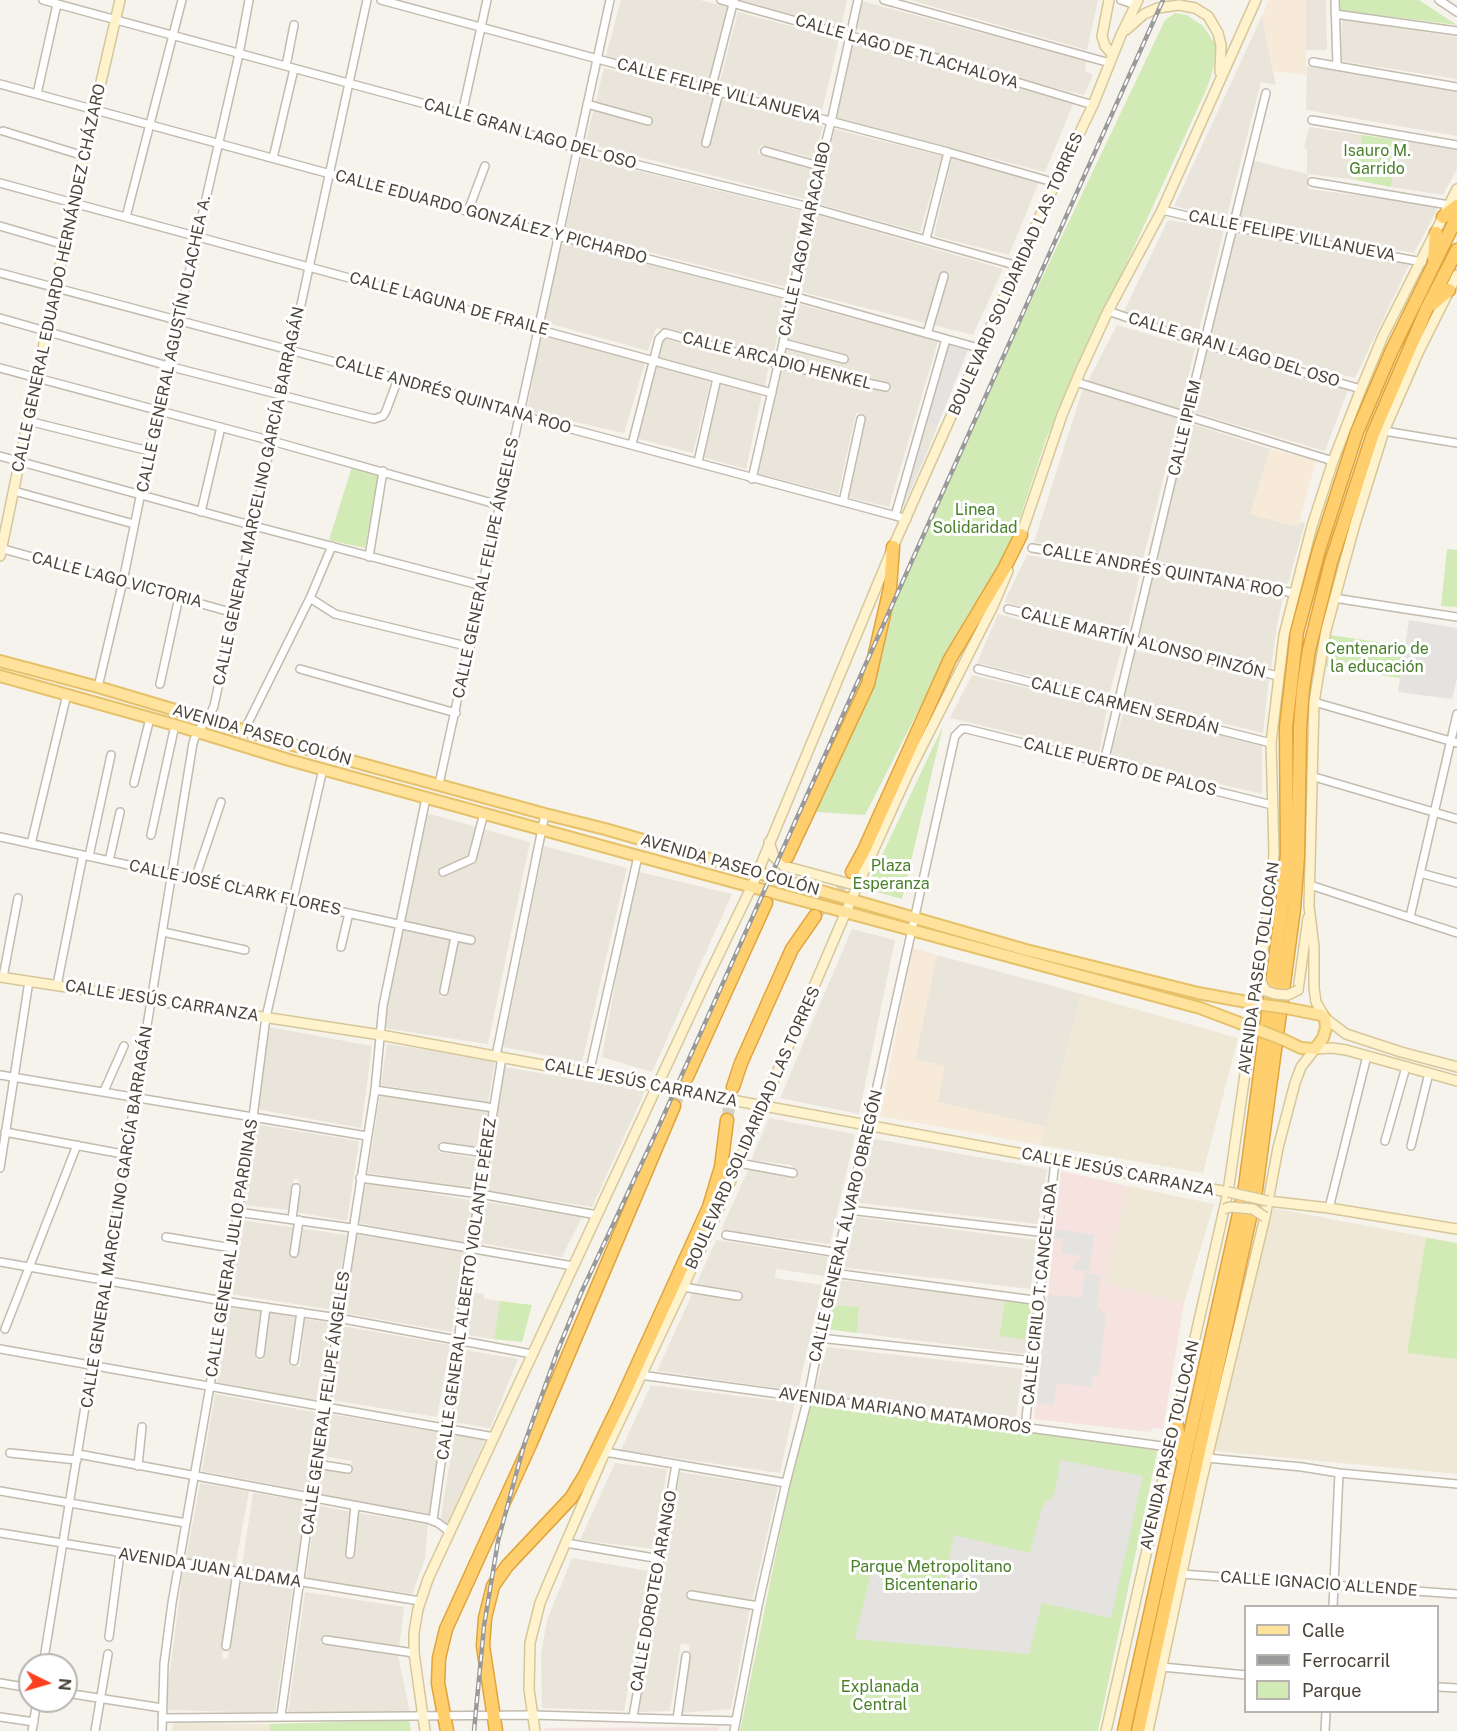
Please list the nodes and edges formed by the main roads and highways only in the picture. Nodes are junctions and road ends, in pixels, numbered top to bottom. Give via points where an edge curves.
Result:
1 (120, 0) edge
2 (1109, 0) edge
3 (1256, 0) edge
4 (1137, 3) edge
5 (1121, 35) junction
6 (1111, 59) junction
7 (1219, 80) junction
8 (1457, 189) edge
9 (1453, 206) edge
10 (1443, 217) joint
11 (1457, 217) edge
12 (1436, 233) joint
13 (1457, 250) edge
14 (1427, 263) junction
15 (1457, 275) edge
16 (1449, 290) junction
17 (1427, 308) junction
18 (1021, 535) junction
19 (893, 547) junction
20 (1, 551) edge
21 (0, 661) edge
22 (0, 676) edge
23 (293, 745) junction
24 (289, 760) junction
25 (605, 829) junction
26 (769, 842) junction
27 (601, 845) junction
28 (787, 857) tunnel mouth
29 (758, 872) junction
30 (852, 872) tunnel mouth
31 (752, 886) junction
32 (858, 886) junction
33 (1271, 894) junction
34 (851, 900) junction
35 (766, 903) tunnel mouth
36 (1309, 906) junction
37 (847, 912) junction
38 (815, 916) tunnel mouth
39 (913, 924) junction
40 (1025, 955) junction
41 (2, 977) edge
42 (1259, 1004) junction
43 (1325, 1018) junction
44 (1256, 1029) junction
45 (1315, 1049) junction
46 (1457, 1067) edge
47 (687, 1077) tunnel mouth
48 (1457, 1081) edge
49 (657, 1086) junction
50 (733, 1087) tunnel mouth
51 (762, 1106) junction
52 (674, 1107) tunnel mouth
53 (727, 1120) tunnel mouth
54 (1228, 1192) junction
55 (1268, 1201) junction
56 (1224, 1209) junction
57 (1265, 1217) junction
58 (1457, 1229) edge
59 (1176, 1420) junction
60 (1183, 1464) junction
61 (1202, 1479) junction
62 (1188, 1497) junction
63 (1157, 1663) junction
64 (425, 1731) edge
65 (447, 1731) edge
66 (496, 1731) edge
67 (535, 1731) edge
68 (1106, 1731) edge
69 (1124, 1731) edge
70 (1138, 1731) edge
71 (1148, 1731) edge

1 - 20 main road, CALLE GENERAL EDUARDO HERNÁNDEZ CHÁZARO via 73,203
2 - 6 main road via 1102,36
3 - 7 main road, BOULEVARD SOLIDARIDAD LAS TORRES
4 - 5 main road, BOULEVARD SOLIDARIDAD LAS TORRES
5 - 6 main road, BOULEVARD SOLIDARIDAD LAS TORRES
5 - 7 main road via 1150,10 1172,6 1195,8 1214,23 1221,40
6 - 19 main road, BOULEVARD SOLIDARIDAD LAS TORRES
7 - 18 main road, BOULEVARD SOLIDARIDAD LAS TORRES via 1162,210 1108,311 1076,382
8 - 9 main road
9 - 10 highway
10 - 12 main road
11 - 14 highway, AVENIDA PASEO TOLLOCAN
12 - 14 highway
13 - 17 highway, AVENIDA PASEO TOLLOCAN
14 - 33 main road, AVENIDA PASEO TOLLOCAN via 1383,336 1361,389 1333,461 1294,593 1284,635 1271,742
14 - 60 highway, AVENIDA PASEO TOLLOCAN via 1357,432 1318,549 1298,632 1286,727 1287,853 1253,1136 1236,1234
15 - 16 main road
16 - 17 highway
16 - 36 main road via 1384,431 1326,630 1314,702
17 - 62 highway, AVENIDA PASEO TOLLOCAN via 1358,477 1330,562 1309,650 1300,728 1294,909 1258,1179
18 - 30 highway, BOULEVARD SOLIDARIDAD LAS TORRES via 950,660
18 - 32 main road, BOULEVARD SOLIDARIDAD LAS TORRES via 993,606 907,776
19 - 26 main road, BOULEVARD SOLIDARIDAD LAS TORRES
19 - 28 highway, BOULEVARD SOLIDARIDAD LAS TORRES via 890,588 868,684
21 - 23 main road, AVENIDA PASEO COLÓN
22 - 24 main road, AVENIDA PASEO COLÓN
23 - 24 main road
23 - 25 main road, AVENIDA PASEO COLÓN
24 - 27 main road, AVENIDA PASEO COLÓN
25 - 27 main road
25 - 29 main road, AVENIDA PASEO COLÓN
26 - 29 main road, BOULEVARD SOLIDARIDAD LAS TORRES
26 - 32 main road via 774,857 784,866
27 - 31 main road, AVENIDA PASEO COLÓN
29 - 31 main road, BOULEVARD SOLIDARIDAD LAS TORRES
29 - 34 main road, AVENIDA PASEO COLÓN
31 - 37 main road, AVENIDA PASEO COLÓN
31 - 49 main road, BOULEVARD SOLIDARIDAD LAS TORRES
32 - 34 main road, BOULEVARD SOLIDARIDAD LAS TORRES
33 - 36 main road, bridge via 1273,915 1261,982 1266,991 1275,994 1288,995 1298,990
33 - 42 main road, AVENIDA PASEO TOLLOCAN
34 - 37 main road, BOULEVARD SOLIDARIDAD LAS TORRES
34 - 39 main road, AVENIDA PASEO COLÓN
35 - 47 highway
36 - 43 main road via 1316,1002
37 - 39 main road, AVENIDA PASEO COLÓN
37 - 51 main road, BOULEVARD SOLIDARIDAD LAS TORRES
38 - 50 highway via 792,949
39 - 40 main road, AVENIDA PASEO COLÓN
40 - 42 main road, AVENIDA PASEO COLÓN
40 - 44 main road, AVENIDA PASEO COLÓN
41 - 49 main road, CALLE JESÚS CARRANZA via 381,1035
42 - 43 main road, AVENIDA PASEO COLÓN, bridge
42 - 44 main road, AVENIDA PASEO TOLLOCAN
43 - 45 main road, AVENIDA PASEO TOLLOCAN via 1325,1034
43 - 46 main road, AVENIDA PASEO COLÓN via 1346,1034
44 - 45 main road, AVENIDA PASEO COLÓN, bridge via 1302,1048
44 - 54 main road, AVENIDA PASEO TOLLOCAN
45 - 48 main road, AVENIDA PASEO COLÓN via 1346,1050
45 - 55 main road, AVENIDA PASEO TOLLOCAN via 1295,1083
49 - 51 main road, CALLE JESÚS CARRANZA
49 - 64 main road, BOULEVARD SOLIDARIDAD LAS TORRES via 420,1601 414,1653
51 - 54 main road, CALLE JESÚS CARRANZA
51 - 67 main road, BOULEVARD SOLIDARIDAD LAS TORRES via 540,1603 533,1626 529,1670
52 - 65 highway via 530,1445 446,1629 438,1676
53 - 66 highway, BOULEVARD SOLIDARIDAD LAS TORRES via 722,1167 709,1207 585,1475 571,1498 493,1586 484,1618 483,1647
54 - 55 main road, CALLE JESÚS CARRANZA, bridge
54 - 56 main road, AVENIDA PASEO TOLLOCAN
55 - 57 main road, AVENIDA PASEO TOLLOCAN
55 - 58 main road, CALLE JESÚS CARRANZA
56 - 57 main road, bridge via 1253,1209
56 - 59 main road, AVENIDA PASEO TOLLOCAN
57 - 61 main road, AVENIDA PASEO TOLLOCAN
59 - 60 highway
59 - 68 main road, AVENIDA PASEO TOLLOCAN
60 - 69 highway, AVENIDA PASEO TOLLOCAN
61 - 62 highway
61 - 63 main road, AVENIDA PASEO TOLLOCAN
62 - 63 highway, AVENIDA PASEO TOLLOCAN
63 - 70 highway, AVENIDA PASEO TOLLOCAN
63 - 71 main road, AVENIDA PASEO TOLLOCAN

